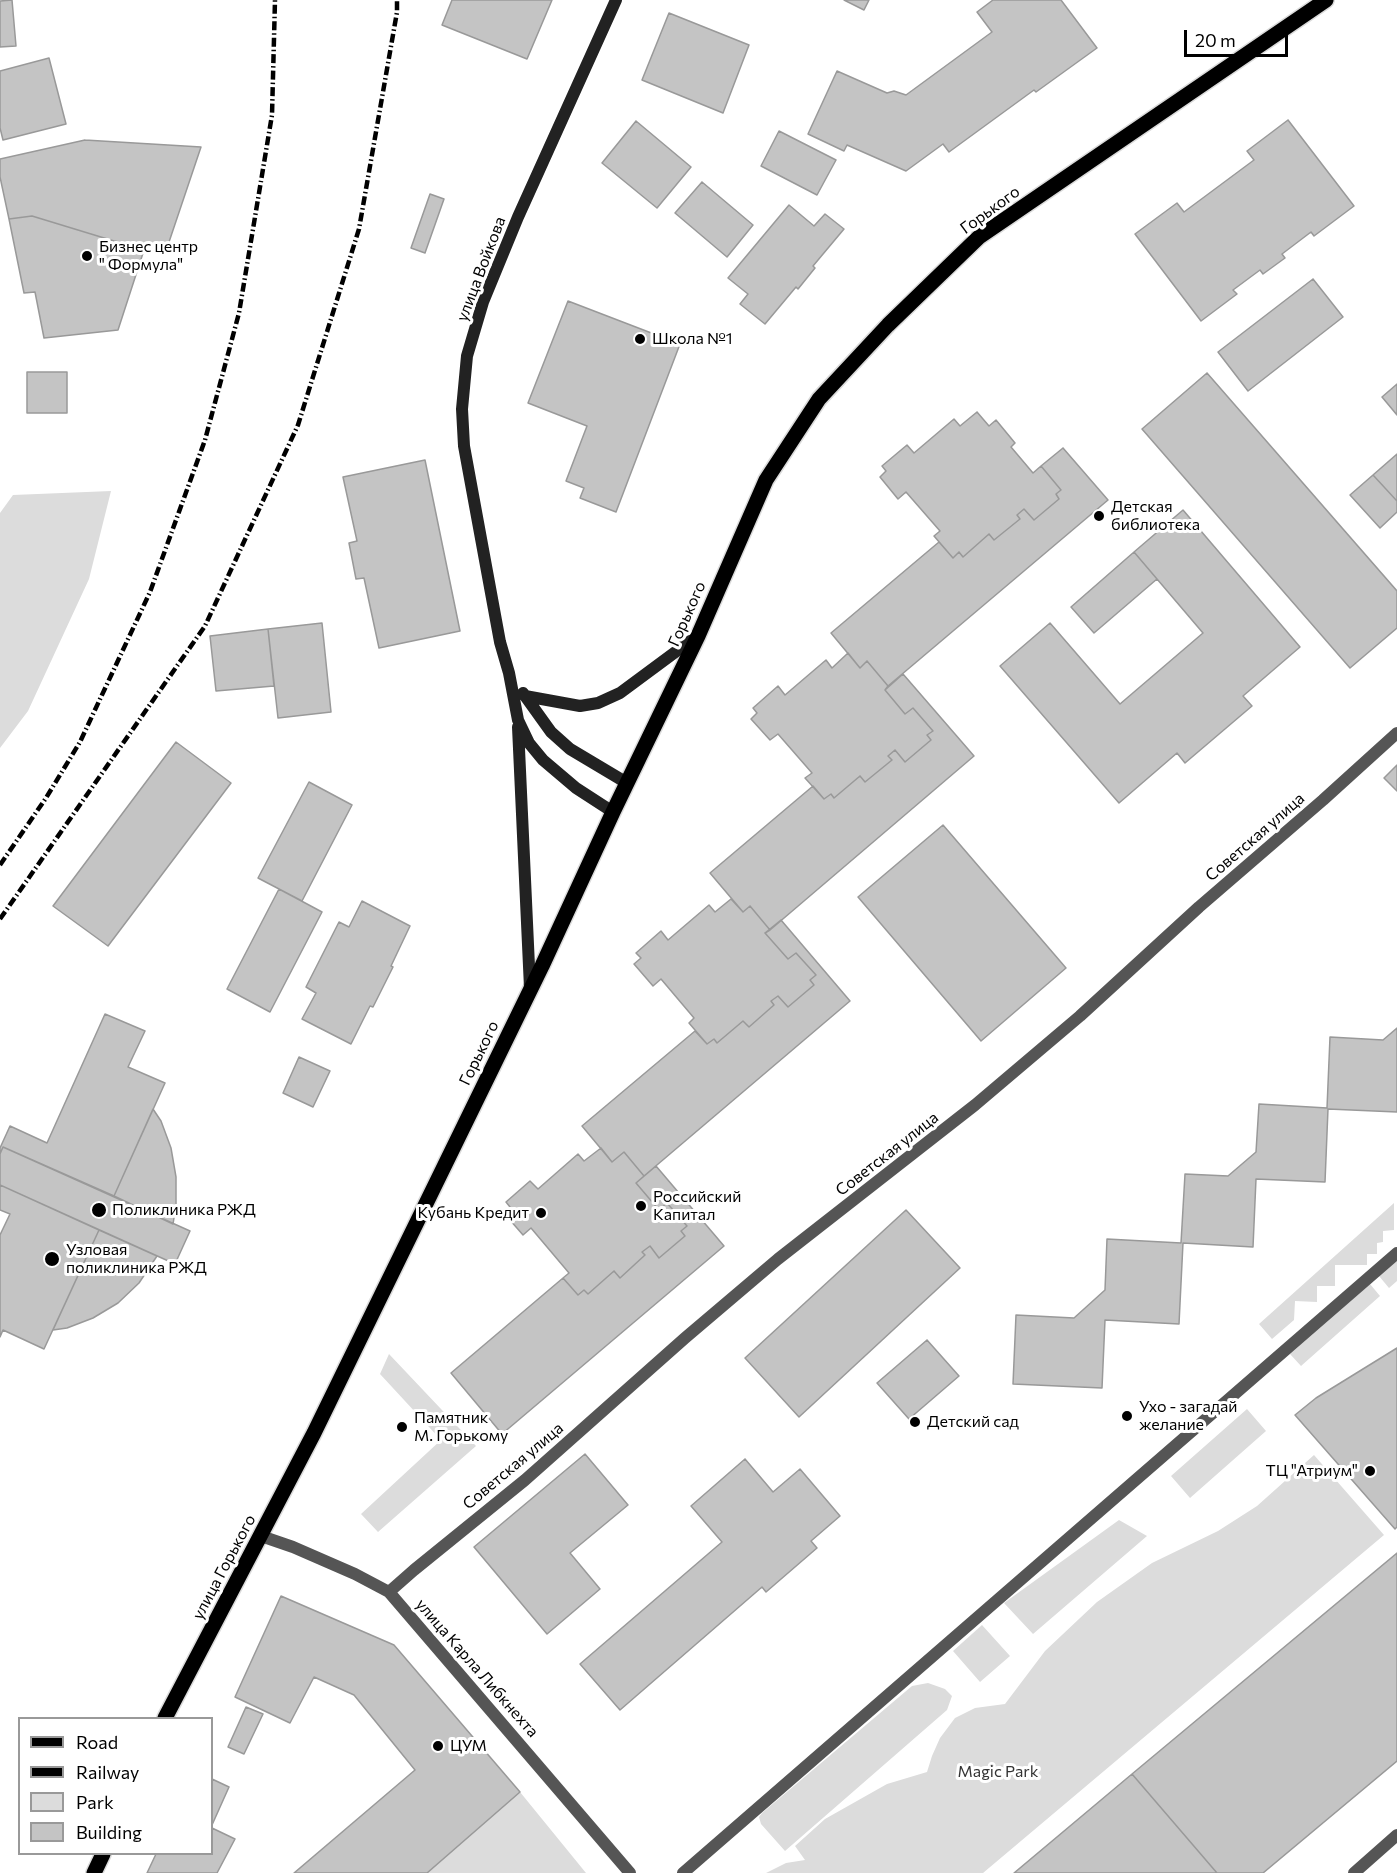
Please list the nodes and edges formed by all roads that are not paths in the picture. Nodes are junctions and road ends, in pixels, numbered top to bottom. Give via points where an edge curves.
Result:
1 (616, 0) edge
2 (1326, 0) edge
3 (698, 636) junction
4 (509, 673) junction
5 (525, 696) junction
6 (518, 720) junction
7 (1397, 733) edge
8 (627, 783) junction
9 (613, 812) junction
10 (530, 989) junction
11 (1397, 1253) edge
12 (314, 1432) joint
13 (261, 1536) junction
14 (389, 1592) junction
15 (166, 1717) edge
16 (1397, 1835) edge
17 (103, 1855) edge
18 (94, 1873) edge
19 (630, 1873) edge
20 (683, 1873) edge
21 (1354, 1873) edge

1 - 4 main road, улица Войкова via 487,291 467,356 462,409 464,446
2 - 3 main road, Горького via 979,237 888,325 819,399 766,480
3 - 5 main road via 620,693 598,703 580,706
3 - 8 main road, Горького
4 - 5 main road
4 - 6 main road
5 - 8 main road via 551,732 570,749
6 - 9 main road via 543,760
6 - 10 main road
7 - 14 street, Советская улица via 1019,1068 770,1266 525,1480
8 - 9 main road, Горького
9 - 10 main road, Горького
10 - 12 main road, Горького
11 - 20 street
12 - 13 main road, улица Горького
13 - 14 street, улица Карла Либкнехта
13 - 15 main road, улица Горького
14 - 19 street, улица Карла Либкнехта
16 - 21 street
17 - 18 main road

